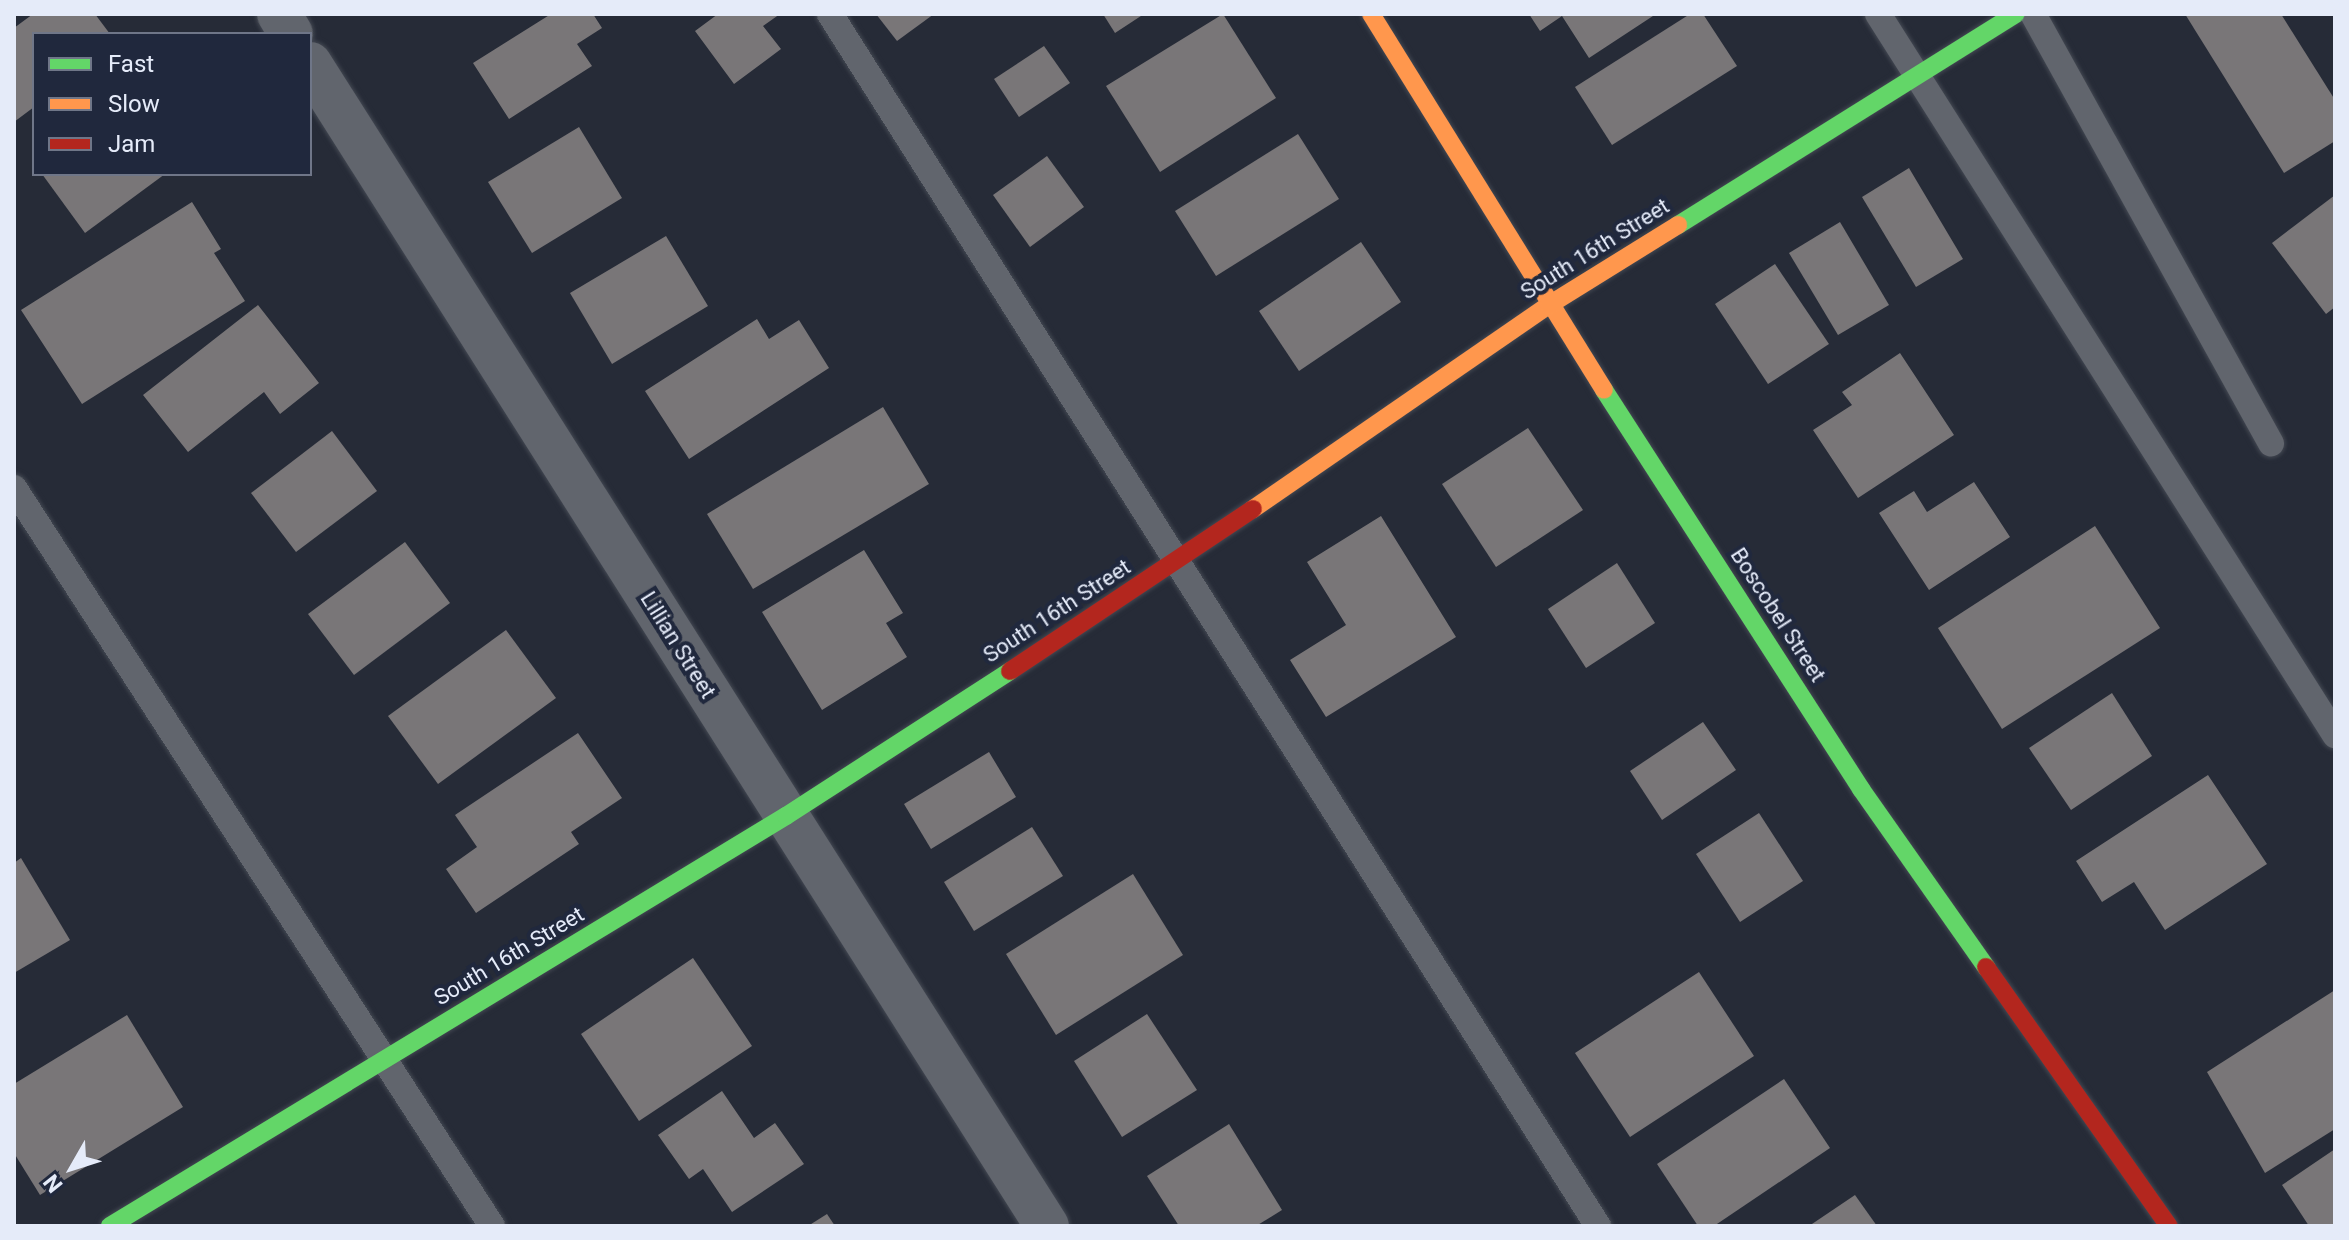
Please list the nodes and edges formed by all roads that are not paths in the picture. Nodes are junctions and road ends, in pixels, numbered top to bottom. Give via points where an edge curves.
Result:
1 (279, 14) edge
2 (830, 14) edge
3 (1371, 14) edge
4 (1878, 14) edge
5 (2016, 14) edge
6 (2033, 14) edge
7 (290, 32) edge
8 (312, 67) edge
9 (1919, 78) junction
10 (1549, 305) junction
11 (2271, 443) dead end
12 (14, 488) edge
13 (1174, 564) junction
14 (2335, 735) edge
15 (786, 816) junction
16 (385, 1060) junction
17 (110, 1226) edge
18 (492, 1226) edge
19 (1047, 1226) edge
20 (1598, 1226) edge
21 (2169, 1226) edge

1 - 7 street
2 - 13 lane
3 - 10 street, Boscobel Street
4 - 9 lane
5 - 9 street, South 16th Street
6 - 11 lane
8 - 15 street, Lillian Street
9 - 10 street, South 16th Street
9 - 14 lane
10 - 13 street, South 16th Street
10 - 21 street, Boscobel Street via 1861,789
12 - 16 lane
13 - 15 street, South 16th Street
13 - 20 lane
15 - 16 street, South 16th Street
15 - 19 street, Lillian Street
16 - 17 street, South 16th Street
16 - 18 lane

